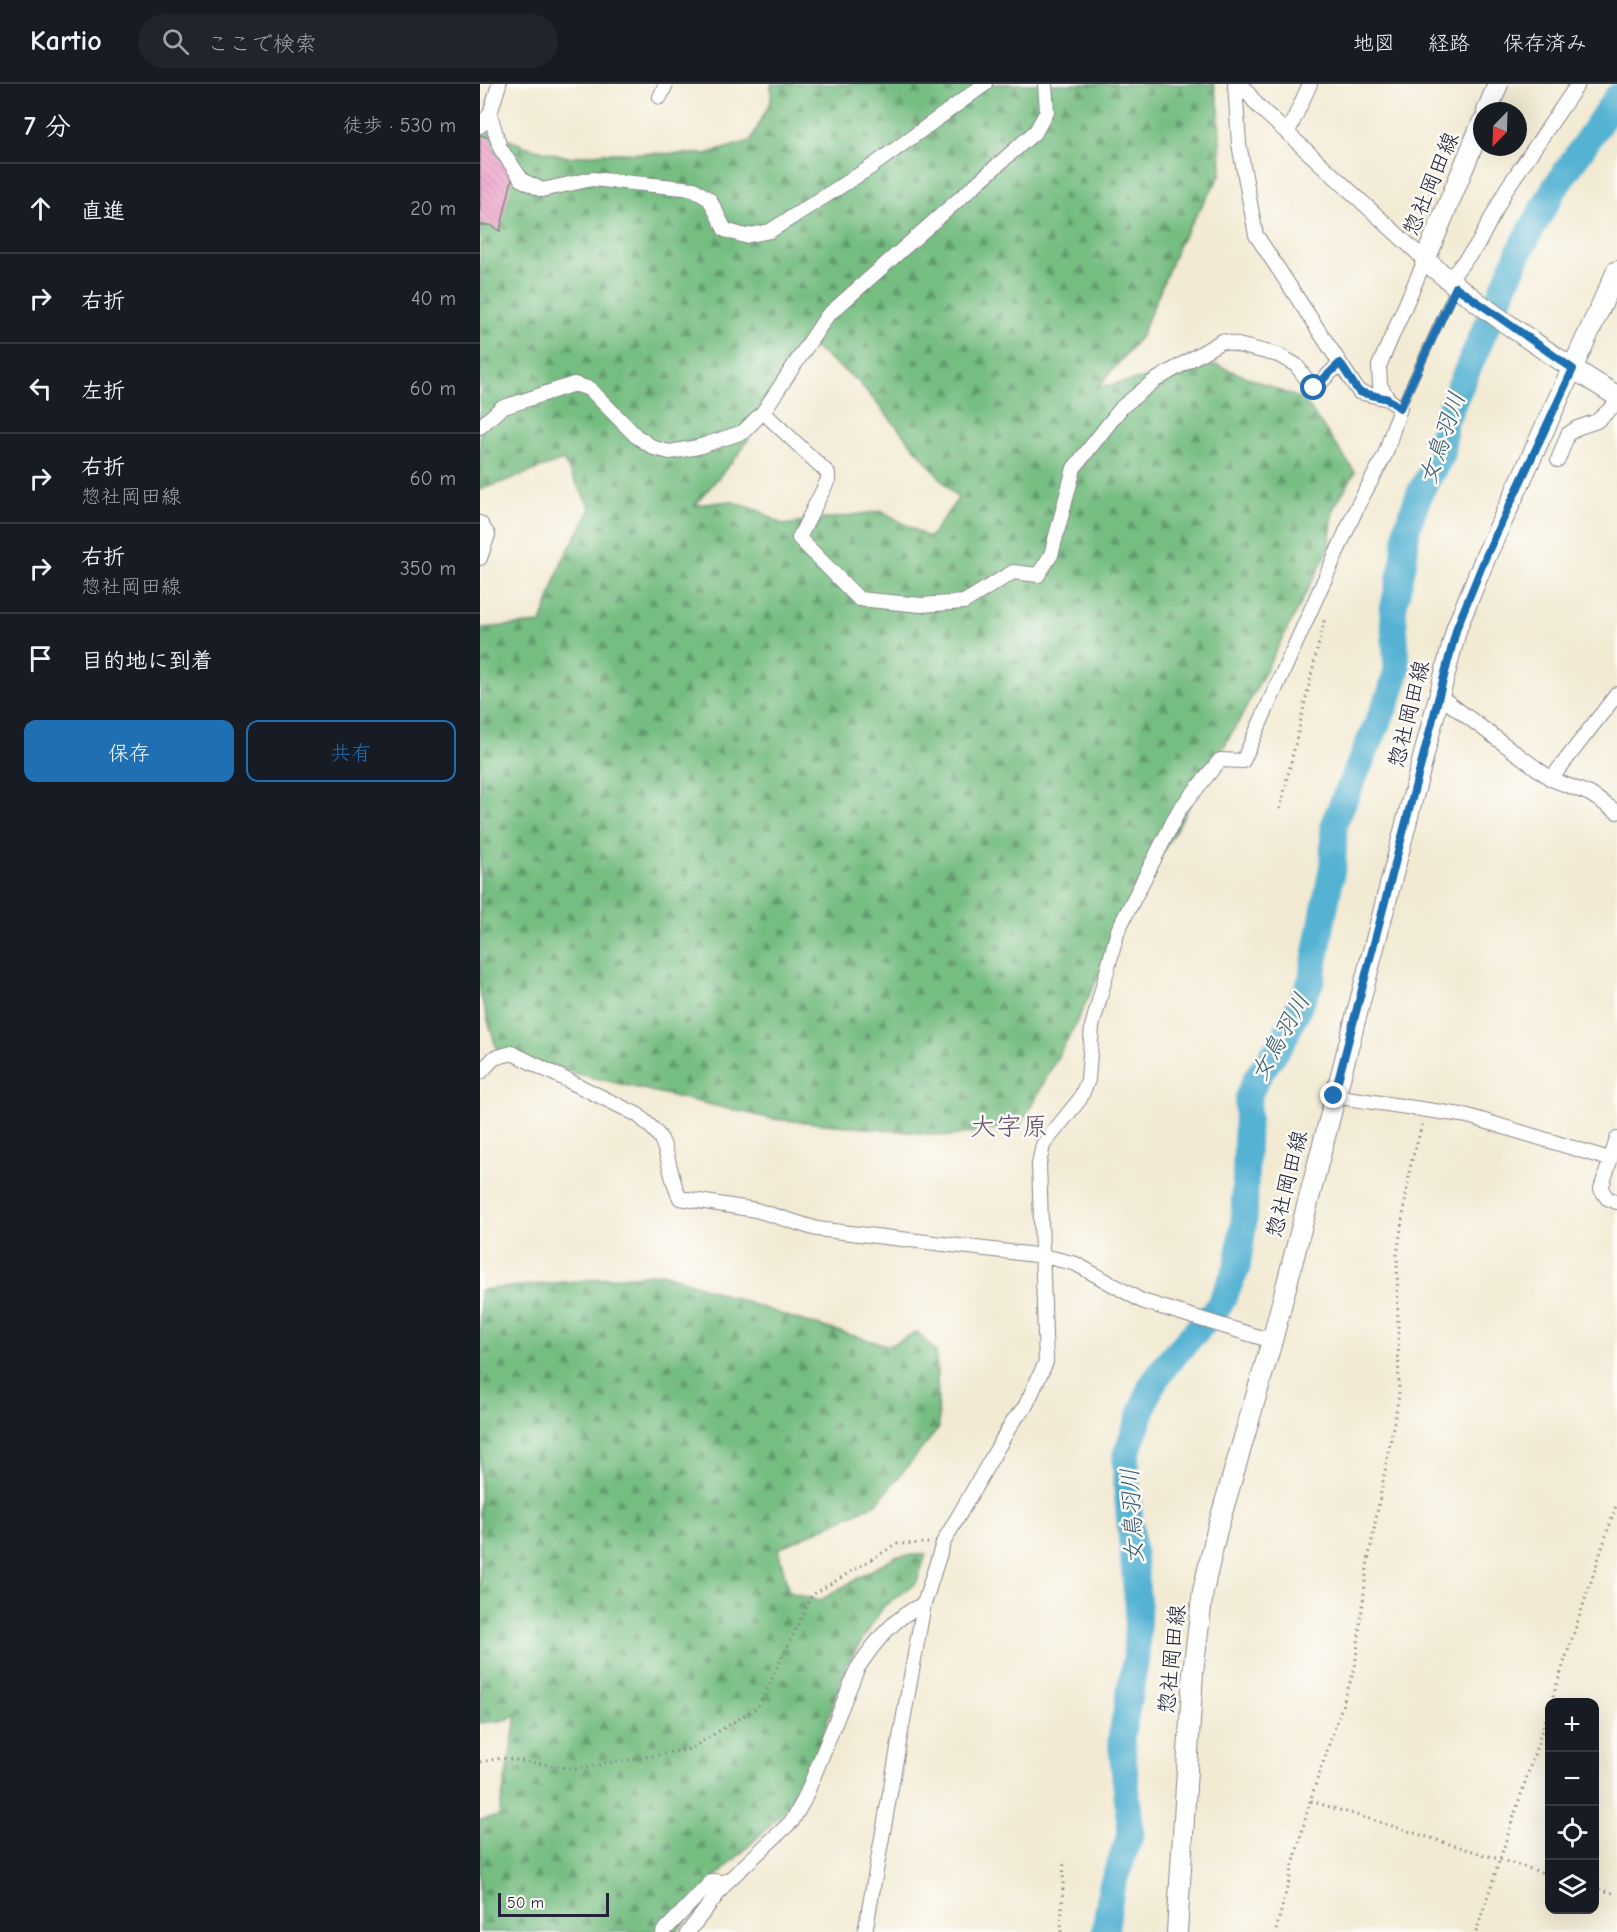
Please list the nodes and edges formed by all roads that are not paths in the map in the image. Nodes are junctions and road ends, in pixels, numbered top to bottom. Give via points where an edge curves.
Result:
1 (499, 84) edge
2 (666, 84) edge
3 (985, 84) edge
4 (1045, 84) edge
5 (1235, 84) edge
6 (1241, 84) edge
7 (1310, 84) edge
8 (1498, 84) edge
9 (1578, 84) edge
10 (660, 97) dead end
11 (1491, 102) edge
12 (490, 114) junction
13 (480, 126) edge
14 (1288, 132) junction
15 (1473, 145) edge
16 (1425, 260) junction
17 (1617, 271) edge
18 (1456, 287) junction
19 (1340, 363) junction
20 (1573, 369) junction
21 (1617, 396) edge
22 (1388, 399) junction
23 (1617, 403) edge
24 (1400, 408) junction
25 (763, 412) junction
26 (480, 427) edge
27 (1558, 460) dead end
28 (480, 523) edge
29 (480, 558) edge
30 (1617, 694) edge
31 (1438, 695) junction
32 (1551, 779) junction
33 (1617, 813) edge
34 (480, 1073) edge
35 (1334, 1096) junction
36 (1617, 1139) edge
37 (1609, 1159) junction
38 (1617, 1202) edge
39 (1044, 1256) junction
40 (1265, 1339) junction
41 (924, 1604) junction
42 (727, 1882) junction
43 (663, 1932) edge
44 (688, 1932) edge
45 (865, 1932) edge
46 (1177, 1932) edge

1 - 12 street
2 - 10 street
3 - 12 street via 871,167 770,231 745,236 725,230 710,200 694,189 592,179 542,190 522,180 500,148
4 - 25 street via 1047,111 1036,131 827,316
5 - 19 street via 1239,144 1256,235
6 - 14 street via 1247,95
7 - 14 street
8 - 11 main road
9 - 18 street via 1507,188
12 - 13 street
14 - 16 street
15 - 16 main road, 惣社岡田線
16 - 18 main road, 惣社岡田線
16 - 22 street via 1379,366 1380,385
17 - 20 main road, 惣社岡田線
18 - 20 main road, 惣社岡田線
18 - 24 lane
19 - 22 street via 1359,392
19 - 25 street via 1314,388 1296,365 1278,355 1222,341 1154,381 1122,407 1074,468 1050,555 1038,575 1013,572 964,602 921,605 859,599 799,538 828,473
20 - 21 main road, 惣社岡田線
20 - 31 main road, 惣社岡田線 via 1486,556 1457,627
22 - 24 street
23 - 27 street via 1598,421 1568,434
24 - 39 street via 1385,455 1316,595 1243,761 1220,760 1179,810 1118,930 1092,1027 1088,1080 1080,1099 1042,1145 1039,1164
25 - 26 street via 743,432 727,439 670,452 654,448 636,436 590,389 574,384 501,408
28 - 29 street via 488,536
30 - 32 street
31 - 32 street
31 - 35 main road, 惣社岡田線
32 - 33 street via 1590,795
34 - 39 street via 494,1058 512,1053 638,1115 662,1141 672,1184 680,1198 756,1210 817,1229
35 - 37 street via 1468,1116
35 - 40 main road, 惣社岡田線
36 - 37 street
37 - 38 street via 1601,1189 1607,1198
39 - 40 street via 1076,1264 1142,1301
39 - 41 street via 1046,1362 1025,1407 1013,1421 943,1543
40 - 46 main road, 惣社岡田線 via 1203,1591 1193,1672
41 - 42 street via 906,1611 857,1669 792,1821
41 - 45 street
42 - 43 street via 712,1881
42 - 44 street

